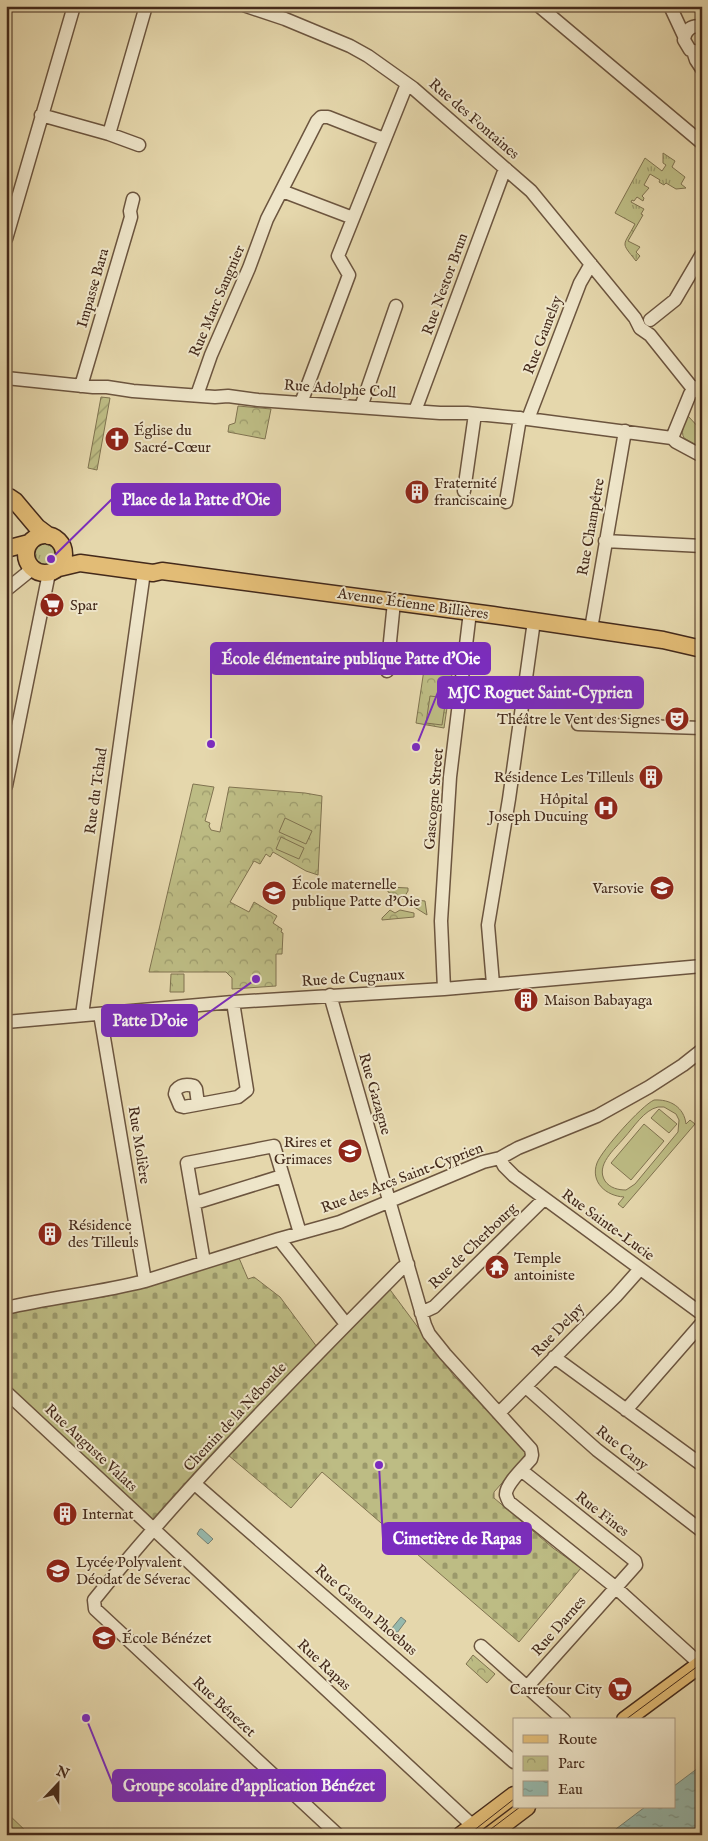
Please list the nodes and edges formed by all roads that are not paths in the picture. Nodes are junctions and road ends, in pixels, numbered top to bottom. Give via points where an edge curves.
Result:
1 (74, 6) edge
2 (146, 6) edge
3 (246, 6) edge
4 (539, 6) edge
5 (671, 6) edge
6 (693, 30) edge
7 (698, 51) edge
8 (702, 69) edge
9 (407, 84) junction
10 (41, 115) junction
11 (109, 134) junction
12 (384, 139) junction
13 (702, 143) edge
14 (139, 145) dead end
15 (506, 169) junction
16 (282, 191) junction
17 (133, 198) dead end
18 (352, 218) junction
19 (6, 239) edge
20 (702, 254) edge
21 (591, 264) junction
22 (396, 306) dead end
23 (635, 318) junction
24 (650, 320) junction
25 (650, 335) junction
26 (6, 378) edge
27 (81, 386) junction
28 (699, 389) edge
29 (197, 396) junction
30 (301, 403) junction
31 (360, 407) junction
32 (415, 411) junction
33 (475, 414) junction
34 (524, 418) junction
35 (625, 431) junction
36 (672, 438) junction
37 (702, 456) edge
38 (464, 491) dead end
39 (8, 495) edge
40 (506, 502) dead end
41 (49, 536) junction
42 (605, 541) junction
43 (30, 542) junction
44 (62, 546) junction
45 (702, 546) edge
46 (6, 549) edge
47 (6, 554) edge
48 (29, 565) junction
49 (54, 571) junction
50 (162, 571) junction
51 (144, 572) junction
52 (6, 590) edge
53 (394, 602) junction
54 (470, 612) junction
55 (534, 621) junction
56 (590, 629) junction
57 (663, 640) junction
58 (702, 640) edge
59 (702, 649) edge
60 (387, 670) dead end
61 (578, 724) dead end
62 (702, 728) edge
63 (6, 786) edge
64 (702, 966) edge
65 (493, 984) junction
66 (444, 989) junction
67 (330, 995) junction
68 (233, 1002) junction
69 (100, 1014) junction
70 (82, 1015) junction
71 (6, 1022) edge
72 (702, 1050) edge
73 (198, 1104) dead end
74 (500, 1158) junction
75 (282, 1176) junction
76 (544, 1199) junction
77 (389, 1202) junction
78 (195, 1203) junction
79 (300, 1233) junction
80 (279, 1239) junction
81 (204, 1262) junction
82 (408, 1264) junction
83 (640, 1269) junction
84 (145, 1282) junction
85 (6, 1308) edge
86 (421, 1313) junction
87 (702, 1314) edge
88 (702, 1323) edge
89 (346, 1324) junction
90 (554, 1357) junction
91 (526, 1386) junction
92 (11, 1396) edge
93 (626, 1410) junction
94 (499, 1413) junction
95 (702, 1465) edge
96 (521, 1470) junction
97 (195, 1484) junction
98 (153, 1528) junction
99 (702, 1531) edge
100 (615, 1587) junction
101 (94, 1600) joint
102 (481, 1646) dead end
103 (701, 1666) edge
104 (527, 1687) junction
105 (562, 1718) edge
106 (628, 1718) edge
107 (640, 1718) edge
108 (513, 1761) edge
109 (513, 1796) edge
110 (526, 1808) edge
111 (467, 1830) edge
112 (338, 1835) edge
113 (490, 1835) edge

1 - 10 street
2 - 11 street
3 - 9 street, Rue des Fontaines via 350,46
4 - 13 street
5 - 6 street
6 - 7 street via 685,43
7 - 8 street via 696,60
9 - 12 street
9 - 15 street, Rue des Fontaines
10 - 11 street
10 - 19 street
11 - 14 street
12 - 16 street, Rue Marc Sangnier via 321,117 316,120
12 - 18 street
15 - 21 street, Rue des Fontaines via 540,200
15 - 32 street, Rue Nestor Brun
16 - 18 street
16 - 29 street, Rue Marc Sangnier via 267,219
17 - 27 street, Impasse Bara via 131,217
18 - 30 street via 338,256 349,275
20 - 24 street via 674,300
21 - 23 street, Rue des Fontaines
21 - 34 street, Rue Gamelsy via 580,283
22 - 31 street
23 - 24 street
23 - 25 street, Rue des Fontaines via 640,328
24 - 25 street
25 - 28 street, Rue des Fontaines via 690,384
26 - 27 street, Rue Adolphe Coll
27 - 29 street, Rue Adolphe Coll
28 - 36 street via 690,394
29 - 30 street, Rue Adolphe Coll
30 - 31 street, Rue Adolphe Coll
31 - 32 street, Rue Adolphe Coll
32 - 33 street, Rue Adolphe Coll
33 - 34 street, Rue Adolphe Coll
33 - 38 street
34 - 35 street, Rue Adolphe Coll
34 - 40 street, Rue Gamelsy
35 - 36 street, Rue Adolphe Coll
35 - 42 street, Rue Champêtre
36 - 37 street
39 - 41 main road
39 - 43 main road via 26,525
41 - 43 main road via 39,536
41 - 44 main road
42 - 45 street
42 - 56 street, Rue Champêtre
43 - 46 main road
43 - 48 main road via 25,552
44 - 49 main road via 64,557
44 - 50 main road, Avenue Étienne Billières via 81,555 154,566
47 - 48 main road
48 - 49 main road via 43,574
48 - 52 street
49 - 51 main road, Avenue Étienne Billières via 80,563
49 - 63 street
50 - 51 main road, Avenue Étienne Billières
50 - 53 main road, Avenue Étienne Billières
51 - 70 street, Rue du Tchad
53 - 54 main road, Avenue Étienne Billières
53 - 60 street
54 - 55 main road, Avenue Étienne Billières
54 - 66 street, Gascogne Street via 435,921
55 - 56 main road, Avenue Étienne Billières
55 - 65 street via 488,925
56 - 57 main road, Avenue Étienne Billières
57 - 58 main road, Avenue Étienne Billières
57 - 59 main road, Avenue Étienne Billières
61 - 62 street
64 - 65 street, Rue de Cugnaux
65 - 66 street, Rue de Cugnaux
66 - 67 street, Rue de Cugnaux
67 - 68 street, Rue de Cugnaux
67 - 77 street, Rue Gazagne
68 - 69 street, Rue de Cugnaux
68 - 73 street via 247,1090 238,1097
69 - 70 street, Rue de Cugnaux
69 - 84 street, Rue Molière
70 - 71 street, Rue de Cugnaux
72 - 74 street, Rue des Arcs Saint-Cyprien via 649,1087 597,1116
74 - 76 street, Rue Sainte-Lucie via 514,1176
74 - 77 street, Rue des Arcs Saint-Cyprien via 483,1162
75 - 78 street
75 - 78 street via 274,1146 188,1163
75 - 79 street
76 - 83 street, Rue Sainte-Lucie
76 - 86 street, Rue de Cherbourg via 434,1307
77 - 79 street, Rue des Arcs Saint-Cyprien via 340,1222
77 - 82 street, Rue Gazagne
78 - 81 street
79 - 80 street, Rue des Arcs Saint-Cyprien
80 - 81 street, Rue des Arcs Saint-Cyprien
80 - 89 street
81 - 84 street, Rue des Arcs Saint-Cyprien
82 - 86 street, Rue Gazagne
82 - 89 street, Chemin de la Néboude
83 - 87 street, Rue Sainte-Lucie
83 - 90 street, Rue Delpy
84 - 85 street, Rue des Arcs Saint-Cyprien
86 - 94 street, Rue Gazagne via 429,1334
88 - 93 street
89 - 97 street, Chemin de la Néboude
90 - 91 street, Rue Delpy
90 - 93 street
91 - 94 street, Rue Delpy
91 - 99 street, Rue Cany via 597,1450
92 - 98 street, Rue Auguste Valats
93 - 95 street
94 - 96 street, Rue Gazagne via 531,1449 532,1455
96 - 100 street via 507,1489 510,1502
96 - 100 street, Rue Fines via 635,1561 636,1565
97 - 98 street, Chemin de la Néboude
97 - 108 street, Rue Gaston Phoebus
98 - 101 street, Chemin de la Néboude
98 - 111 street, Rue Rapas
100 - 103 street
100 - 104 street, Rue Darnes
101 - 112 street, Rue Bénezet via 95,1609
102 - 104 street
103 - 106 main road
103 - 107 main road
104 - 105 street
109 - 111 main road
110 - 113 main road

